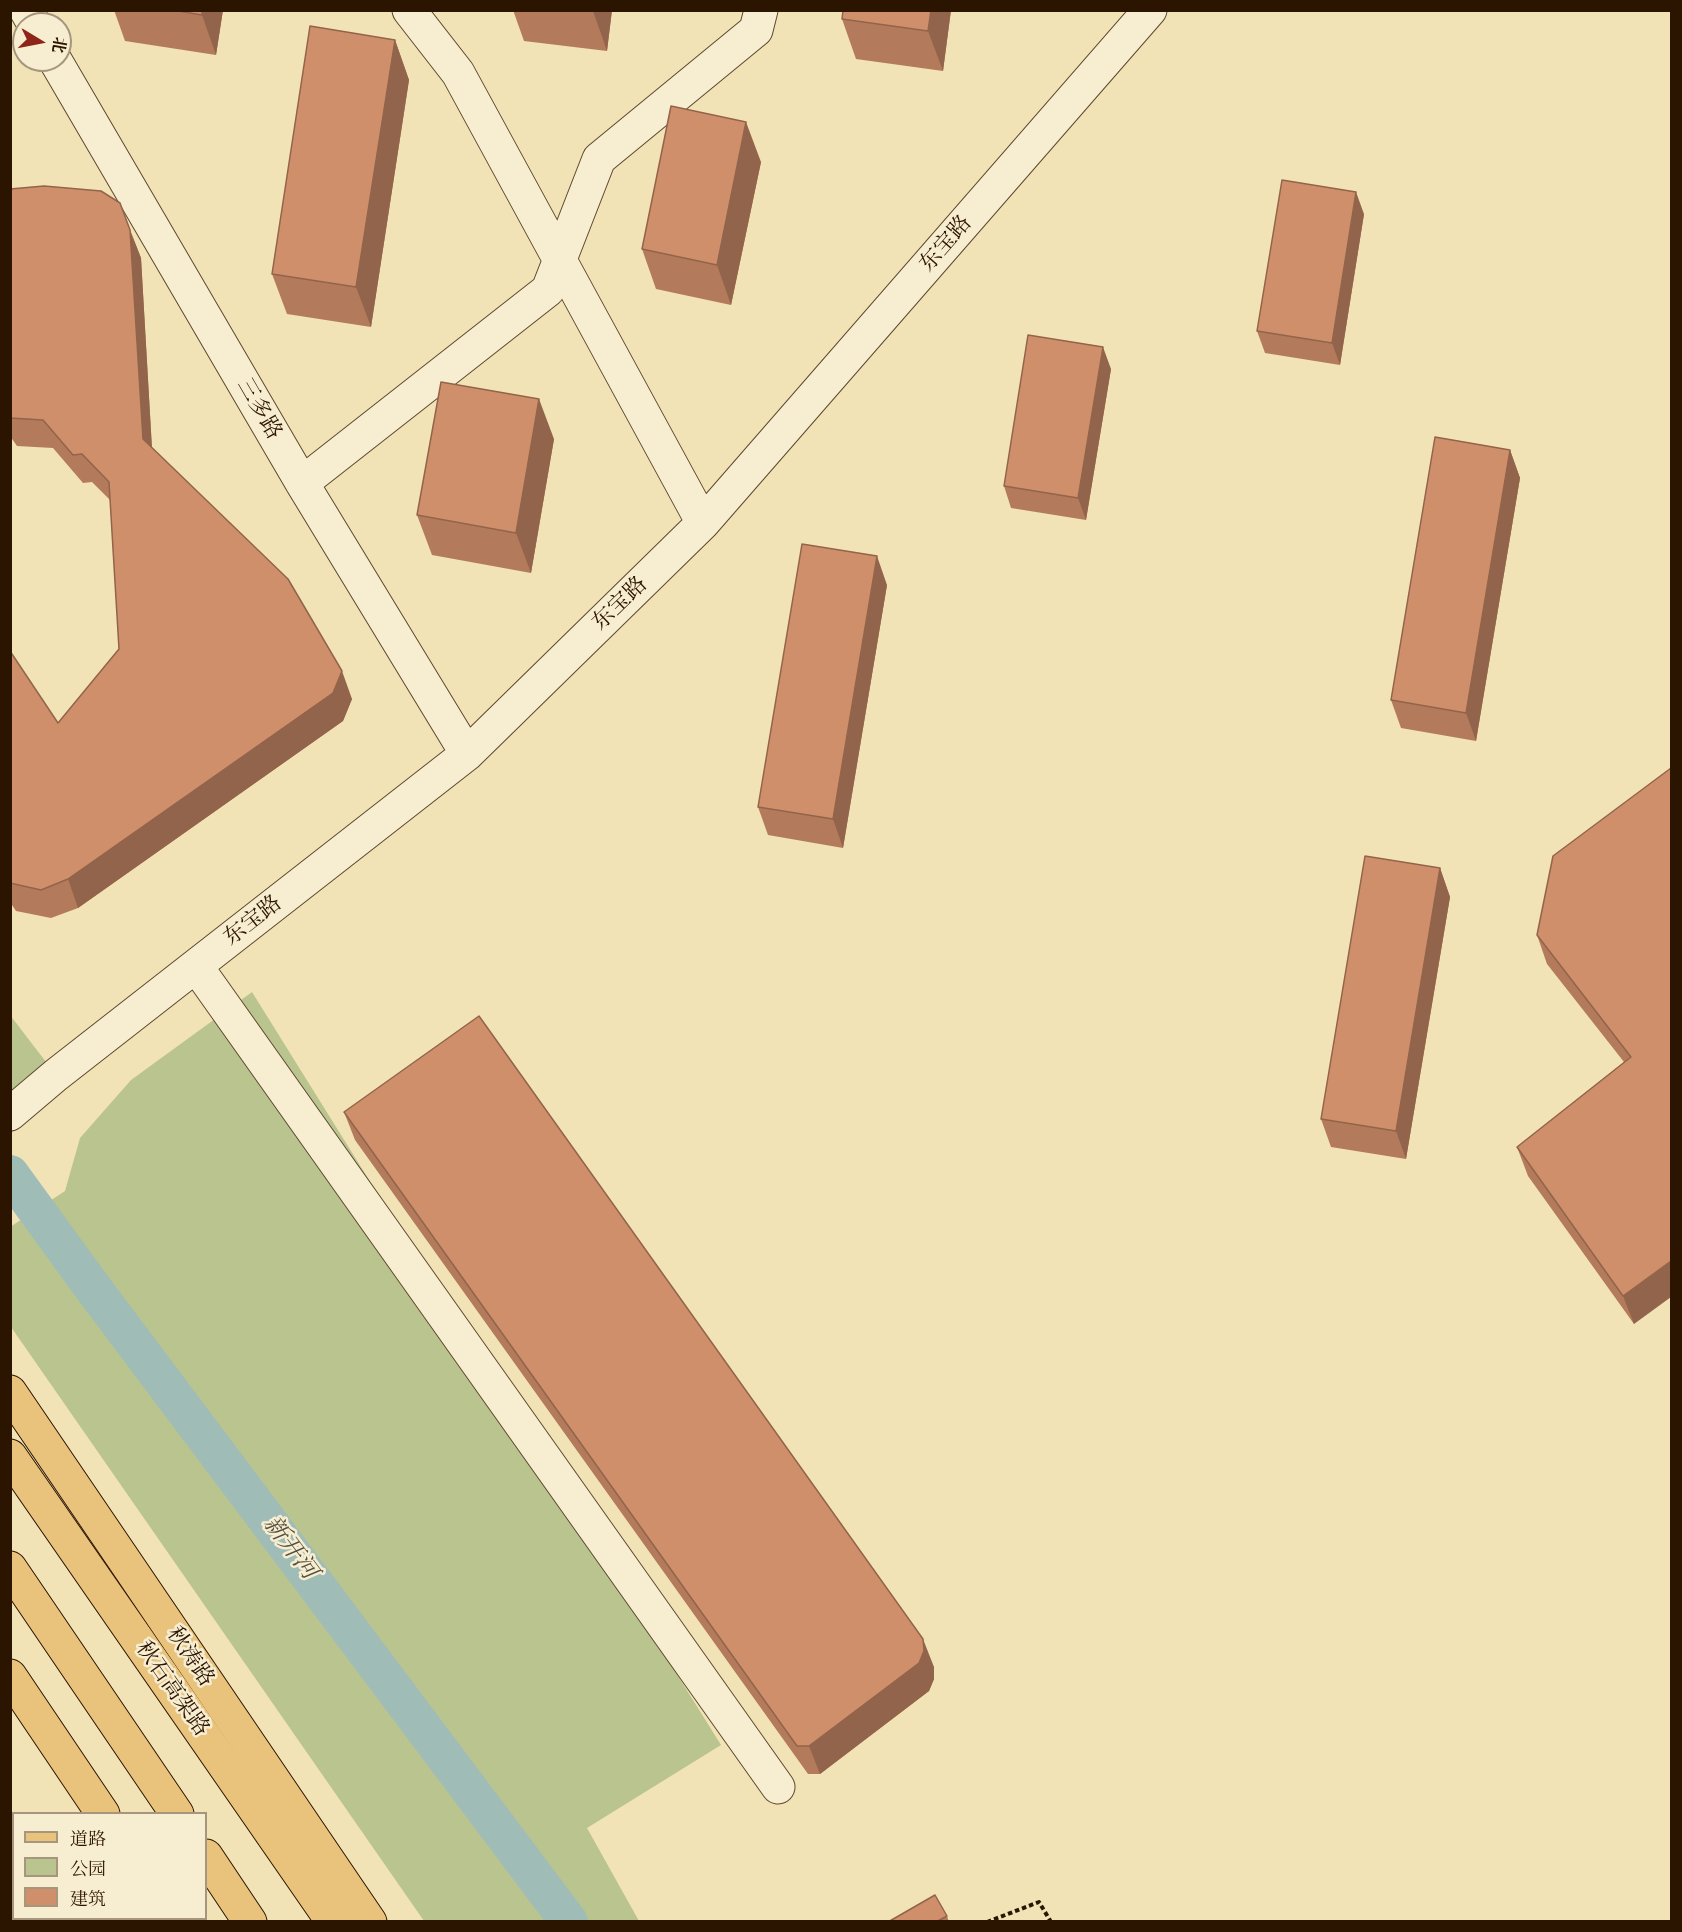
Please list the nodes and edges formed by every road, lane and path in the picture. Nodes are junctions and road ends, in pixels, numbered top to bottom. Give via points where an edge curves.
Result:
1 (409, 10) edge
2 (761, 10) edge
3 (1150, 10) edge
4 (62, 72) edge
5 (560, 260) junction
6 (302, 483) junction
7 (702, 523) junction
8 (467, 754) junction
9 (196, 966) junction
10 (10, 1114) edge
11 (10, 1392) edge
12 (10, 1456) edge
13 (10, 1568) edge
14 (10, 1676) edge
15 (778, 1787) dead end
16 (102, 1812) edge
17 (176, 1812) edge
18 (207, 1858) edge
19 (250, 1922) edge
20 (333, 1922) edge
21 (370, 1922) edge
22 (987, 1922) edge
23 (1051, 1922) edge

1 - 5 street via 458,73
2 - 5 street via 756,30 599,159
3 - 7 street, 东宝路
4 - 6 street, 三多路
5 - 6 street via 548,290
5 - 7 street
6 - 8 street, 三多路
7 - 8 street, 东宝路
8 - 9 street, 东宝路
9 - 10 street, 东宝路
9 - 15 street
11 - 21 main road, 秋涛路
12 - 20 main road, 秋石高架路
13 - 17 main road
14 - 16 main road
18 - 19 main road
22 - 23 path via 1039,1902

